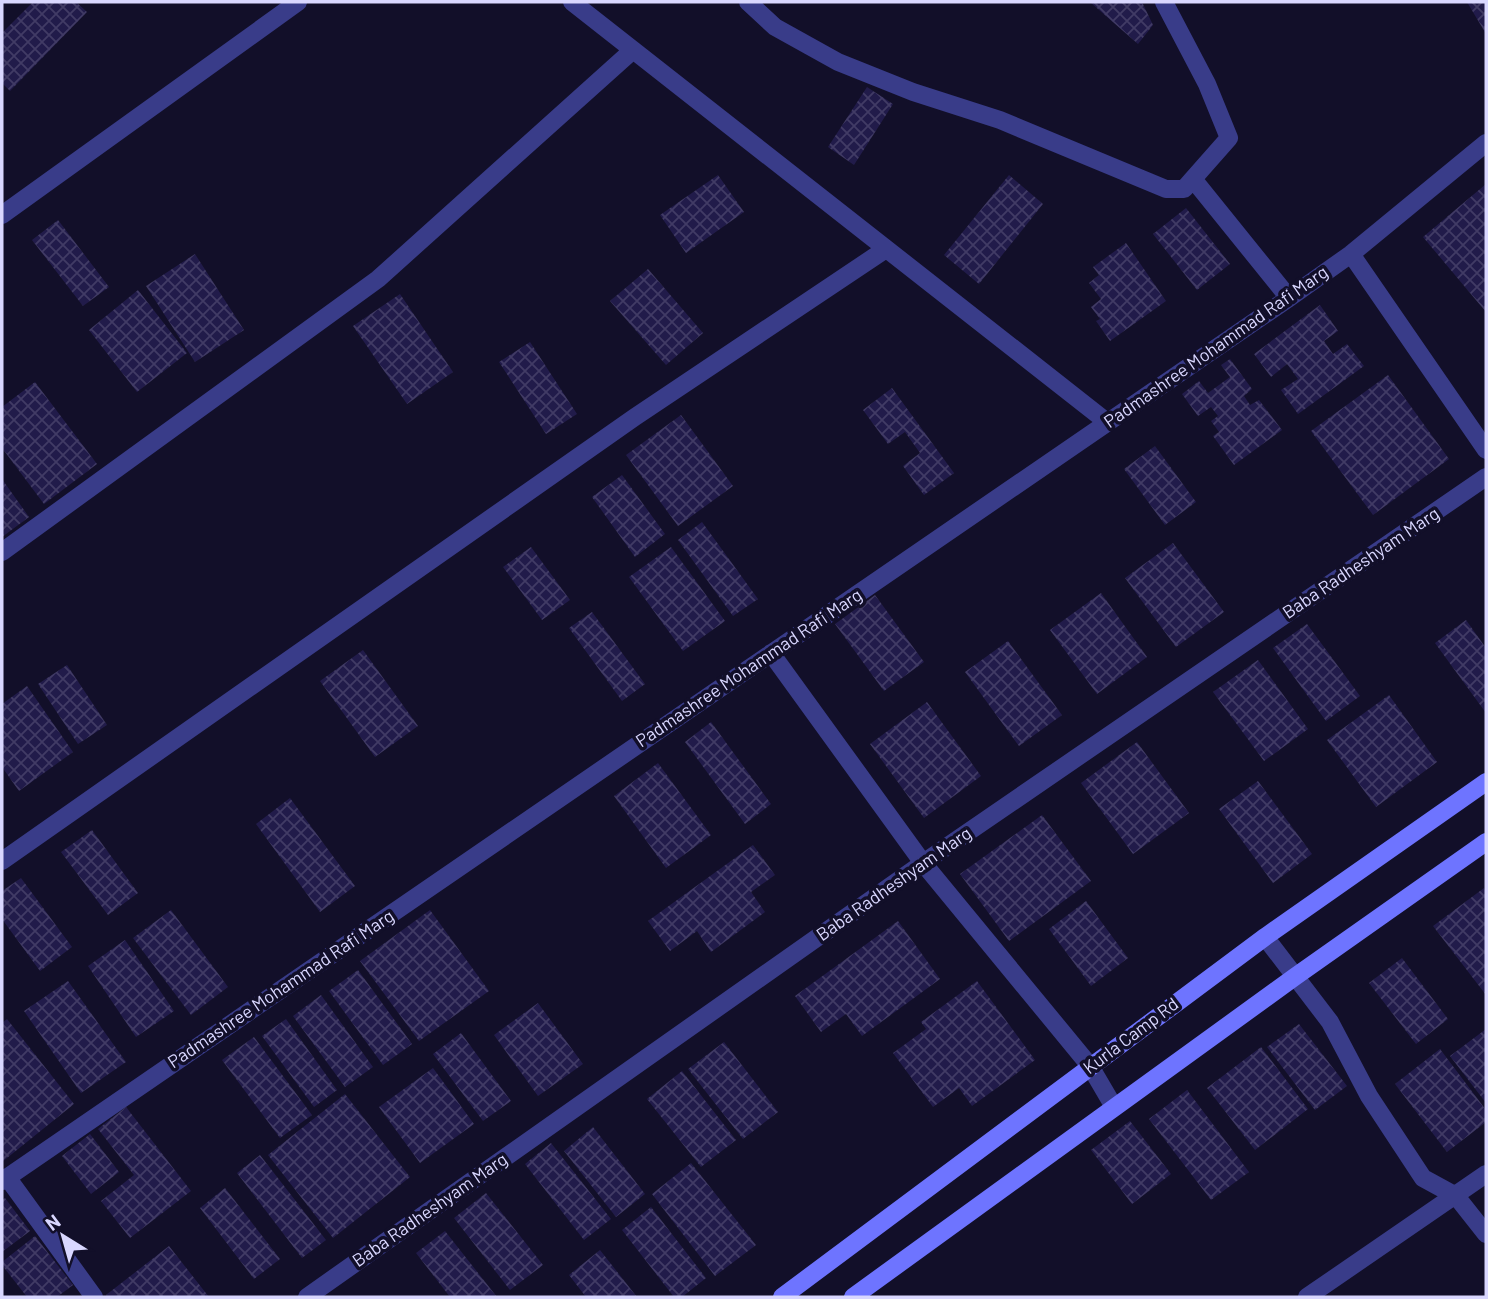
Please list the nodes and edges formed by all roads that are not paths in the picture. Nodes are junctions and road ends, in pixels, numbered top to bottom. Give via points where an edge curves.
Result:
1 (298, 2) edge
2 (572, 2) edge
3 (748, 2) edge
4 (1164, 2) edge
5 (632, 50) junction
6 (1486, 143) edge
7 (1193, 179) junction
8 (2, 215) edge
9 (886, 249) junction
10 (1351, 254) junction
11 (1289, 298) junction
12 (1107, 422) junction
13 (1486, 450) edge
14 (1486, 477) edge
15 (2, 552) edge
16 (771, 653) junction
17 (1486, 782) edge
18 (1486, 842) edge
19 (2, 861) edge
20 (923, 863) junction
21 (1265, 937) junction
22 (1296, 976) junction
23 (1090, 1066) junction
24 (1114, 1107) junction
25 (1486, 1174) edge
26 (5, 1179) edge
27 (1456, 1196) junction
28 (1486, 1234) edge
29 (94, 1297) edge
30 (307, 1297) edge
31 (782, 1297) edge
32 (853, 1297) edge
33 (1307, 1297) edge

1 - 8 street
2 - 5 street
3 - 7 street via 775,27 838,62 900,87 1000,120 1166,188 1184,189
4 - 7 street via 1229,138
5 - 9 street
5 - 15 street via 378,279
6 - 10 street, Padmashree Mohammad Rafi Marg
7 - 11 street
9 - 12 street
9 - 19 street via 635,417
10 - 11 street, Padmashree Mohammad Rafi Marg
10 - 13 street
11 - 12 street, Padmashree Mohammad Rafi Marg
12 - 16 street, Padmashree Mohammad Rafi Marg
14 - 20 street, Baba Radheshyam Marg
16 - 20 street
16 - 26 street, Padmashree Mohammad Rafi Marg
17 - 21 main road, Kurla Camp Rd
18 - 22 main road
20 - 23 street
20 - 30 street, Baba Radheshyam Marg
21 - 22 street
21 - 23 main road, Kurla Camp Rd
22 - 24 main road
22 - 27 street via 1330,1022 1369,1096 1423,1178
23 - 24 street
23 - 31 main road, Kurla Camp Rd
24 - 32 main road
25 - 27 street
26 - 29 street
27 - 28 street
27 - 33 street

